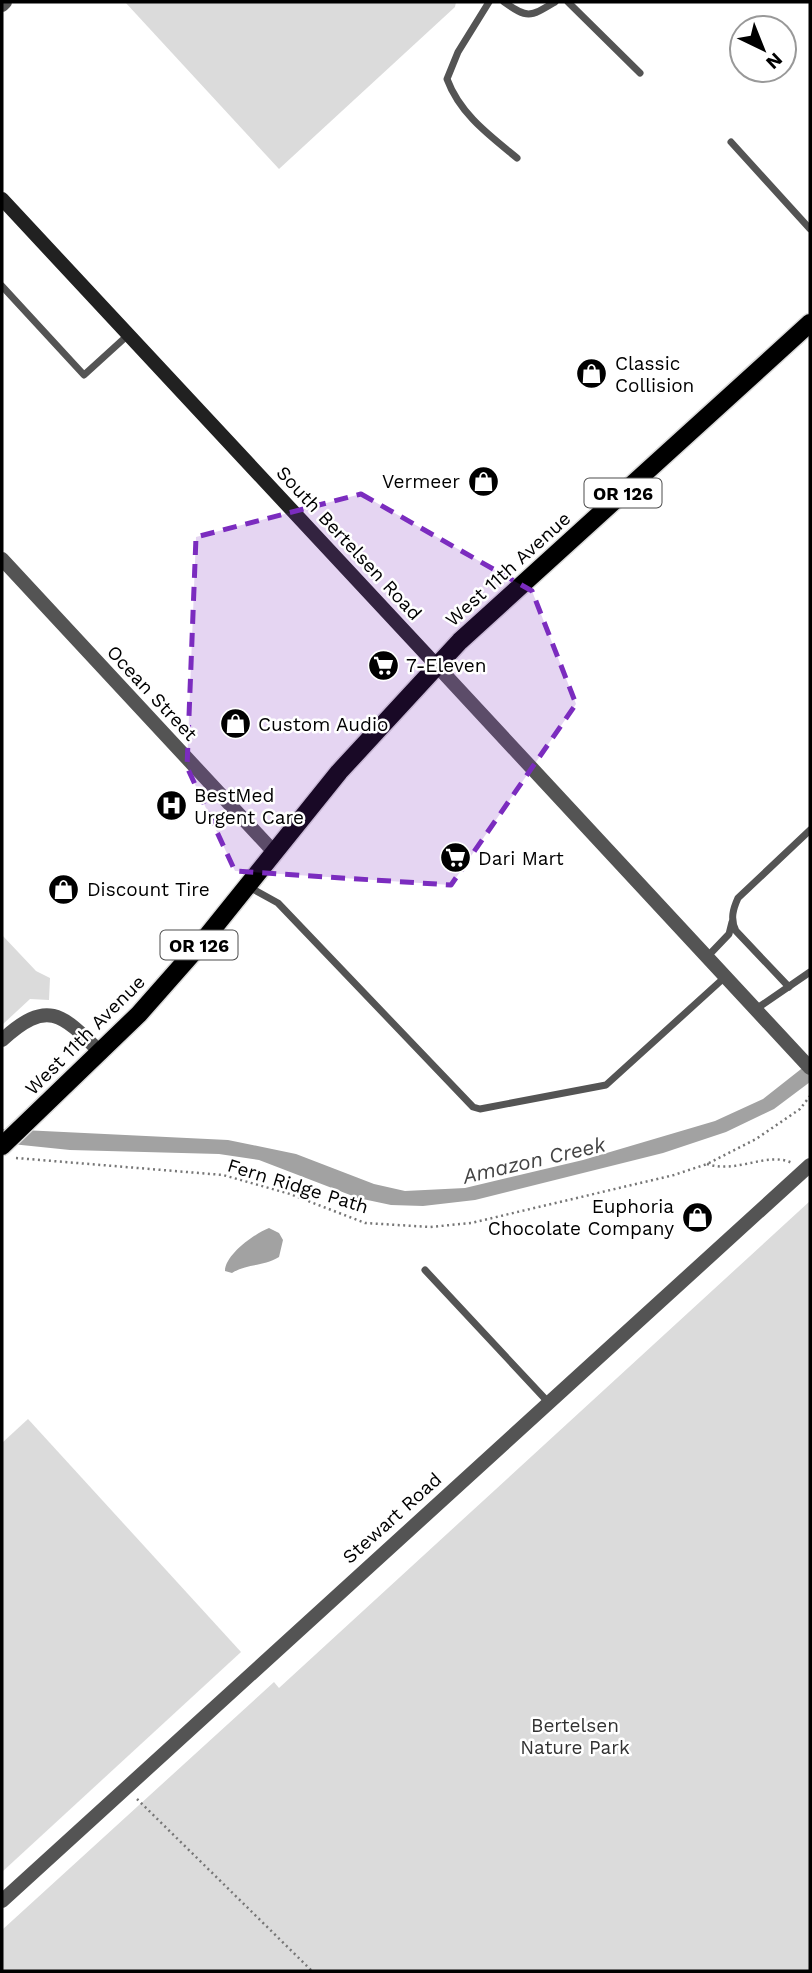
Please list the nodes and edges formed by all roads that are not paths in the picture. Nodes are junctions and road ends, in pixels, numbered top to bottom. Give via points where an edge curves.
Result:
1 (489, 2) edge
2 (503, 2) edge
3 (555, 2) edge
4 (568, 2) edge
5 (640, 73) dead end
6 (731, 142) dead end
7 (517, 158) dead end
8 (2, 199) edge
9 (810, 229) edge
10 (2, 286) edge
11 (810, 323) edge
12 (128, 335) junction
13 (2, 559) edge
14 (438, 667) junction
15 (810, 830) edge
16 (274, 852) junction
17 (247, 886) junction
18 (732, 922) junction
19 (729, 934) junction
20 (739, 934) junction
21 (707, 957) junction
22 (810, 972) edge
23 (725, 977) junction
24 (789, 987) junction
25 (756, 1010) junction
26 (2, 1040) edge
27 (101, 1053) junction
28 (810, 1068) edge
29 (2, 1146) edge
30 (806, 1169) edge
31 (425, 1270) dead end
32 (548, 1403) junction
33 (2, 1901) edge

1 - 7 lane via 447,79 453,95 478,126
2 - 3 lane via 531,16
4 - 5 lane
6 - 9 lane
8 - 12 main road, South Bertelsen Road
10 - 12 lane via 85,375
11 - 14 main road, West 11th Avenue / OR 126 via 460,641
12 - 14 main road, South Bertelsen Road
13 - 16 street, Ocean Street
14 - 16 main road, West 11th Avenue / OR 126 via 352,757
14 - 21 street, South Bertelsen Road
15 - 18 lane via 738,898
16 - 17 main road, West 11th Avenue / OR 126
17 - 23 lane via 278,903 473,1107 480,1109 606,1085
17 - 27 main road, West 11th Avenue / OR 126 via 168,982
18 - 19 lane
18 - 20 lane
19 - 20 lane
19 - 21 lane
20 - 24 lane
21 - 23 street, South Bertelsen Road
22 - 24 lane
23 - 25 street, South Bertelsen Road
24 - 25 lane
25 - 28 street, South Bertelsen Road
26 - 27 street via 31,1017 57,1014
27 - 29 main road, West 11th Avenue / OR 126
30 - 32 street, Stewart Road
31 - 32 lane
32 - 33 street, Stewart Road

